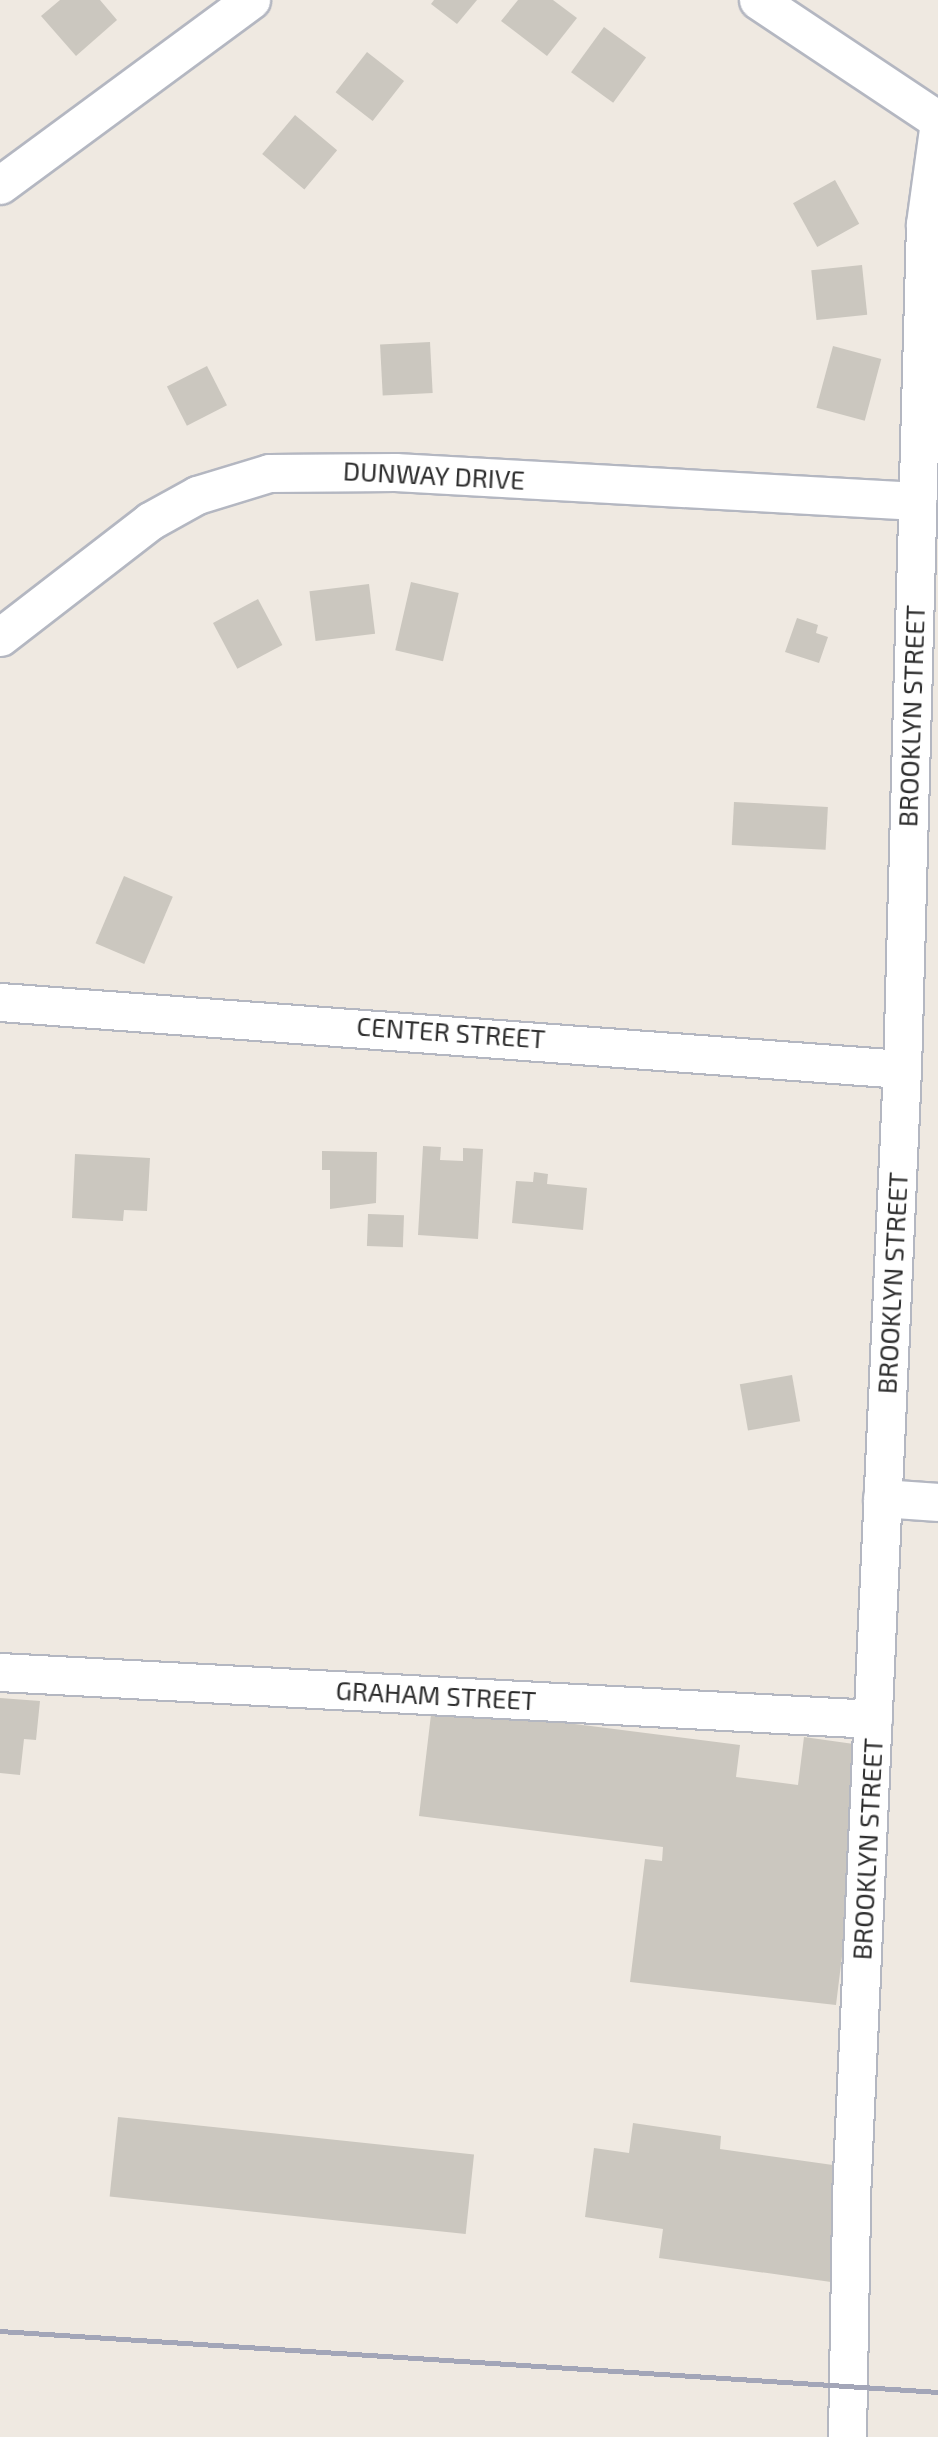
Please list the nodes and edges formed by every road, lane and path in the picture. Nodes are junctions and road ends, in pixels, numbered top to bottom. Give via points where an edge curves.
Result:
1 (251, 0) edge
2 (758, 0) edge
3 (938, 120) edge
4 (938, 129) edge
5 (0, 185) edge
6 (917, 500) junction
7 (0, 637) edge
8 (0, 1002) edge
9 (902, 1069) junction
10 (882, 1498) junction
11 (938, 1502) edge
12 (0, 1672) edge
13 (873, 1718) junction
14 (847, 2437) edge

1 - 5 street
2 - 3 street
4 - 6 street, BROOKLYN STREET via 925,224
6 - 7 street, DUNWAY DRIVE via 396,472 269,473 197,495 150,521
6 - 9 street, BROOKLYN STREET
8 - 9 street, CENTER STREET
9 - 10 street, BROOKLYN STREET
10 - 11 street
10 - 13 street, BROOKLYN STREET
12 - 13 street, GRAHAM STREET
13 - 14 street, BROOKLYN STREET

